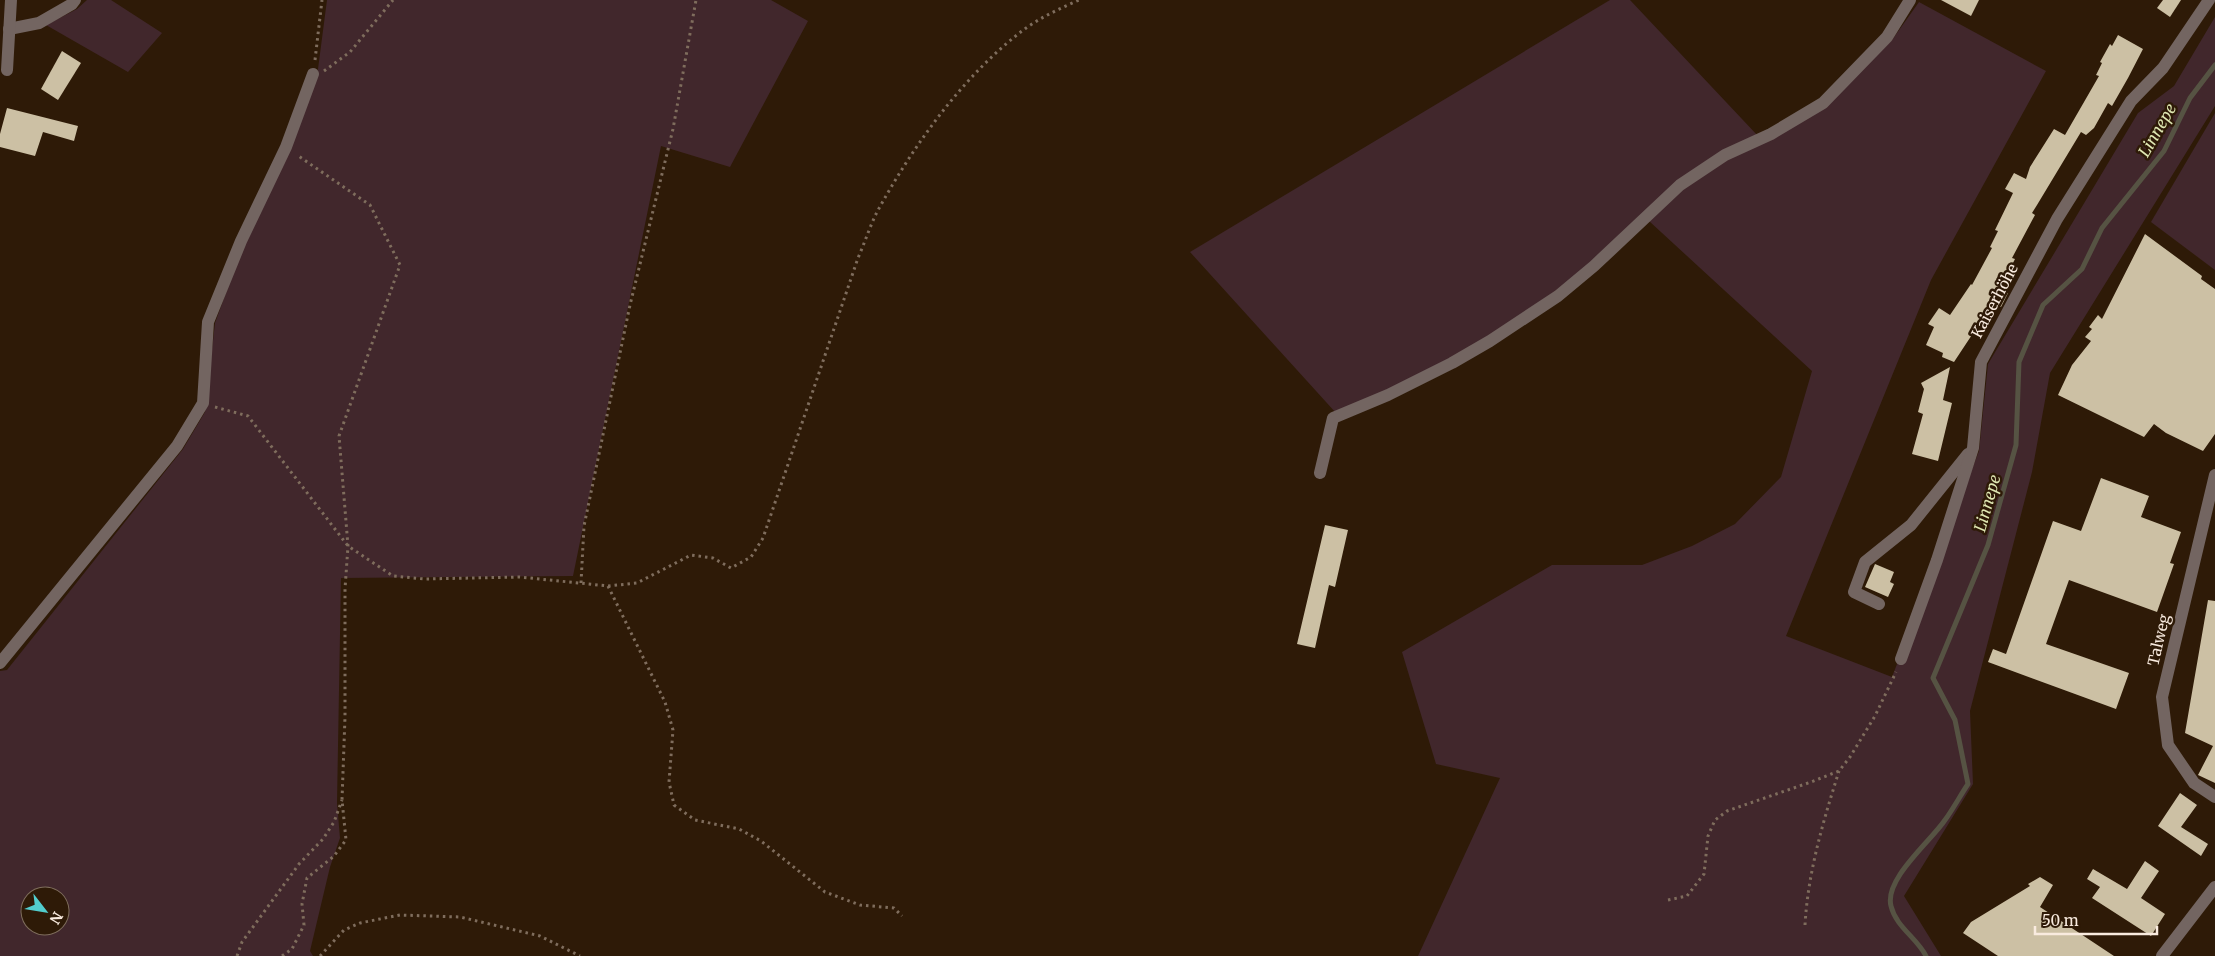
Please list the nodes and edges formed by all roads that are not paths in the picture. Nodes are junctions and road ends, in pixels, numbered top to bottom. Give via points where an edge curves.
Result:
1 (11, 0) edge
2 (75, 0) edge
3 (1910, 0) edge
4 (2210, 0) edge
5 (9, 30) junction
6 (7, 70) dead end
7 (313, 74) road end
8 (1973, 448) junction
9 (1320, 473) dead end
10 (2215, 475) edge
11 (1879, 604) dead end
12 (1901, 659) road end
13 (0, 662) edge
14 (2215, 797) edge
15 (2215, 887) edge
16 (2162, 956) edge

1 - 5 street
2 - 5 street via 39,23
3 - 9 street via 1887,38 1823,102 1771,134 1725,155 1680,186 1558,296 1452,363 1333,418
4 - 8 street, Kaiserhöhe via 2163,68 2131,101 2057,219 1981,362
5 - 6 street
7 - 13 street via 286,147 240,240 208,322 203,403 177,446
8 - 11 street via 1911,524 1865,562 1854,592
8 - 12 street, Kaiserhöhe
10 - 14 street, Talweg via 2162,697 2168,745 2194,783
15 - 16 street

